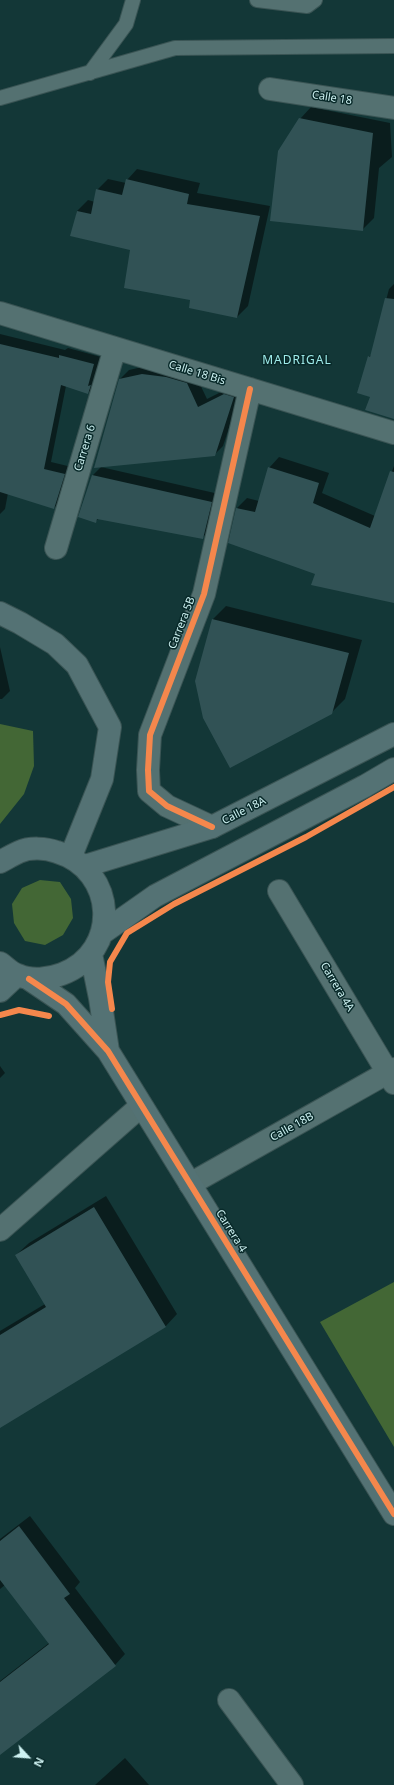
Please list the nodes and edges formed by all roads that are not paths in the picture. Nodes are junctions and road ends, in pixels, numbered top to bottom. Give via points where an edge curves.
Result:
1 (133, 0) edge
2 (258, 0) edge
3 (315, 0) edge
4 (394, 46) edge
5 (90, 72) junction
6 (270, 89) dead end
7 (0, 98) edge
8 (394, 108) edge
9 (0, 313) edge
10 (115, 348) junction
11 (250, 389) junction
12 (394, 433) edge
13 (56, 548) dead end
14 (0, 613) edge
15 (394, 734) edge
16 (394, 769) edge
17 (212, 827) junction
18 (78, 861) junction
19 (0, 862) edge
20 (279, 890) dead end
21 (101, 934) junction
22 (91, 954) junction
23 (15, 972) edge
24 (0, 991) edge
25 (108, 1051) junction
26 (392, 1075) edge
27 (142, 1106) junction
28 (190, 1184) junction
29 (0, 1230) edge
30 (394, 1514) edge
31 (229, 1700) dead end
32 (292, 1785) edge

1 - 5 lane via 126,24
2 - 3 lane via 307,6
4 - 5 lane via 175,48
5 - 7 lane
6 - 8 street, Calle 18
9 - 10 street, Calle 18 Bis
10 - 11 street, Calle 18 Bis
10 - 13 street, Carrera 6
11 - 12 street, Calle 18 Bis
11 - 17 street, Carrera 5B via 204,594 150,735 150,791 167,806
14 - 18 street via 55,644 77,665 110,727 102,779
15 - 17 street, Calle 18A
16 - 21 street via 155,896
17 - 18 street, Calle 18A
18 - 19 street via 46,848 20,851
18 - 21 street via 99,886 105,910
20 - 26 street, Carrera 4A
21 - 22 street
22 - 23 street via 73,970 52,978
22 - 25 street, Carrera 4
23 - 24 street
23 - 25 street, Carrera 4 via 66,1004
25 - 27 street, Carrera 4
26 - 28 street, Calle 18B
27 - 28 street, Carrera 4
27 - 29 street
28 - 30 street, Carrera 4
31 - 32 street

